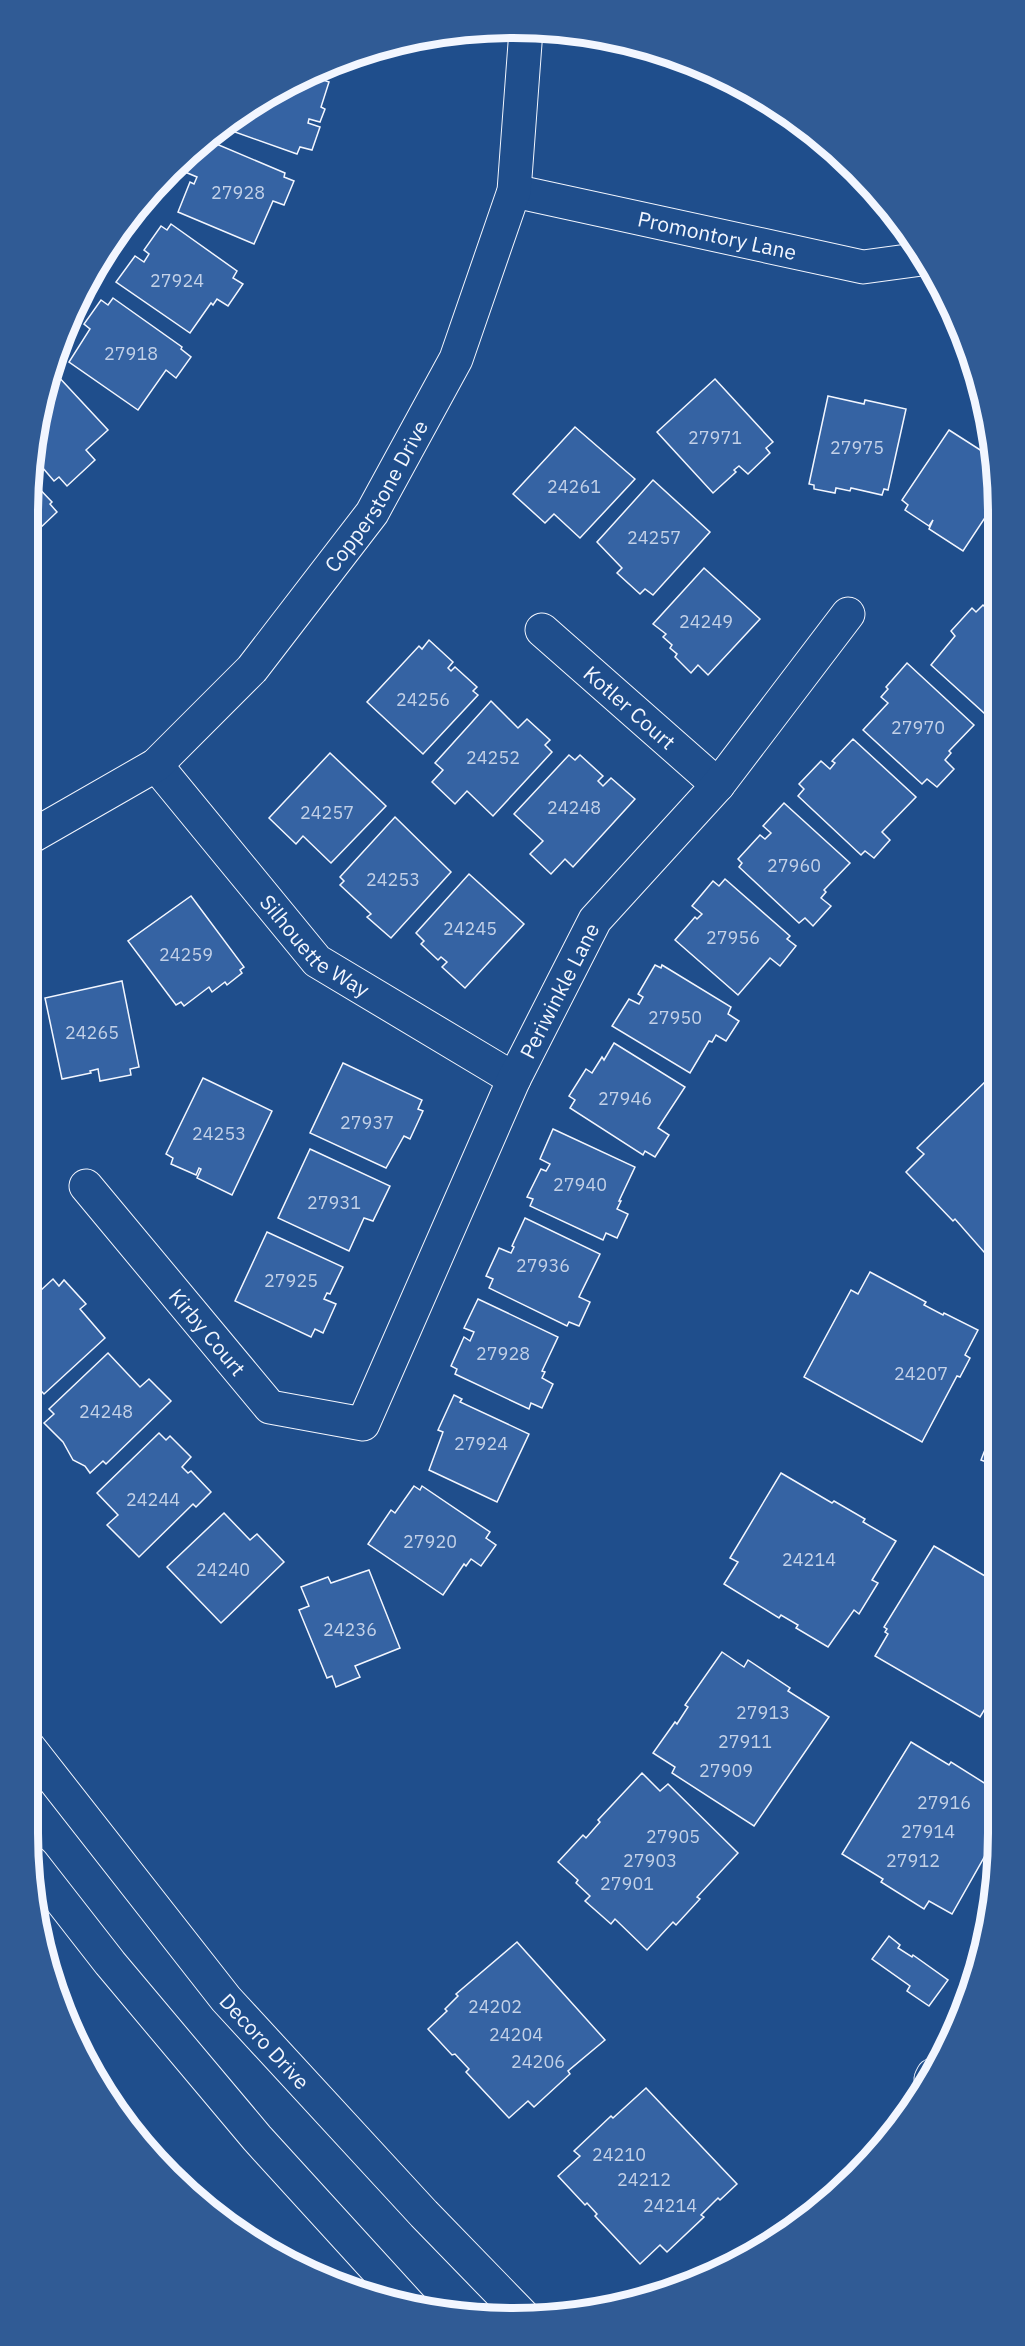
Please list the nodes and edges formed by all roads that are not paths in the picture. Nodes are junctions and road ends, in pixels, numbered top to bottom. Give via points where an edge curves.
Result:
1 (525, 38) edge
2 (514, 191) junction
3 (914, 260) edge
4 (848, 614) dead end
5 (542, 630) dead end
6 (156, 765) junction
7 (718, 785) junction
8 (38, 833) edge
9 (514, 1079) junction
10 (86, 1186) dead end
11 (363, 1424) joint
12 (38, 1759) edge
13 (40, 1873) edge
14 (399, 2294) edge
15 (515, 2308) edge

1 - 2 street, Copperstone Drive
2 - 3 street, Promontory Lane via 863,267
2 - 6 street, Copperstone Drive via 456,359 372,513 252,669
4 - 7 street, Periwinkle Lane
5 - 7 street, Kotler Court
6 - 8 street, Copperstone Drive
6 - 9 street, Silhouette Way via 317,961
7 - 9 street, Periwinkle Lane via 596,920
9 - 11 street, Periwinkle Lane
10 - 11 street, Kirby Court via 270,1407
12 - 15 street, Decoro Drive via 226,1999
13 - 14 street via 257,2138

